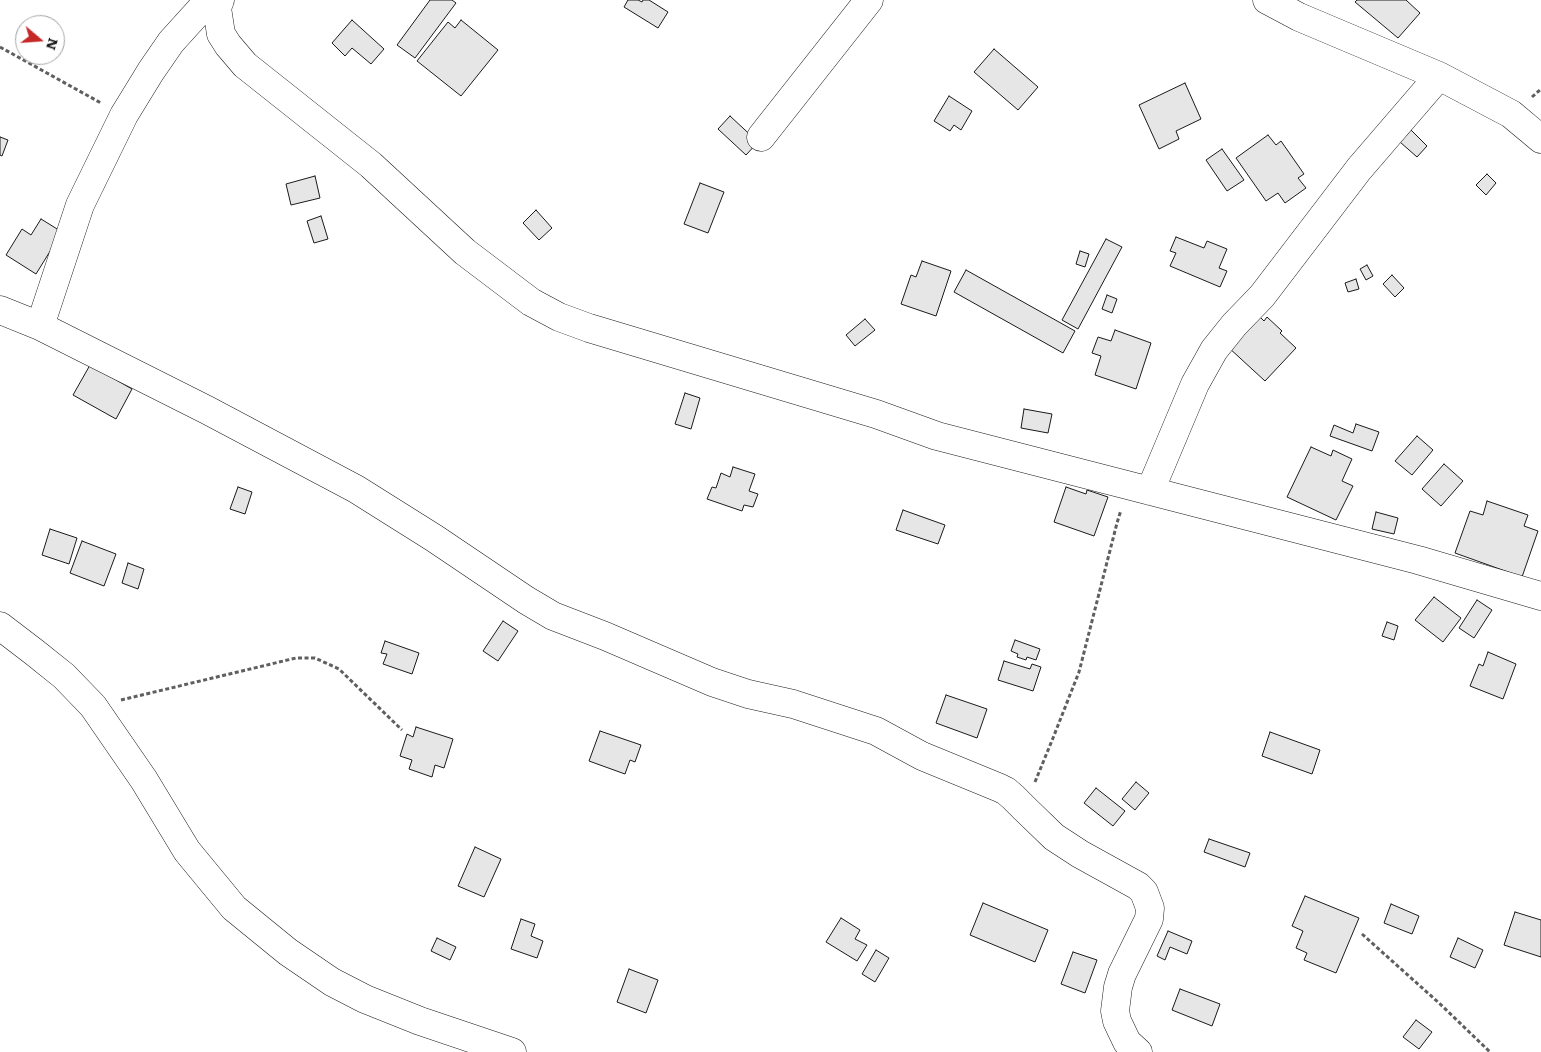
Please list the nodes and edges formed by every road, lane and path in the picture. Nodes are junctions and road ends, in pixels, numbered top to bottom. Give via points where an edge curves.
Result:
1 (208, 0) edge
2 (220, 0) edge
3 (869, 0) edge
4 (1267, 0) edge
5 (0, 47) edge
6 (1439, 76) junction
7 (124, 115) junction
8 (761, 137) dead end
9 (1541, 138) edge
10 (0, 310) edge
11 (40, 326) junction
12 (1140, 488) junction
13 (1541, 596) edge
14 (0, 626) edge
15 (93, 706) junction
16 (402, 730) dead end
17 (1024, 808) junction
18 (1362, 934) dead end
19 (512, 1052) edge
20 (1138, 1052) edge
21 (1490, 1052) edge

1 - 7 street via 171,42
2 - 12 street via 217,8 221,34 245,65 371,165 465,252 531,302 559,317 876,414 937,436
3 - 8 street
4 - 6 street via 1299,17
5 - 7 path
6 - 9 street via 1511,114
6 - 12 street via 1359,169 1262,296 1214,350
7 - 11 street via 80,205
10 - 11 street
11 - 17 street via 356,489 553,616 712,682 876,731 922,756 1000,788
12 - 13 street via 1418,560
12 - 17 path via 1116,523 1078,672
14 - 15 street via 64,676
15 - 16 path via 296,658 315,658 340,669
15 - 19 street via 188,851 234,908 288,952 332,982 420,1021
17 - 20 street via 1060,841 1144,892 1150,908 1149,919 1122,974 1115,1011 1127,1042
18 - 21 path

